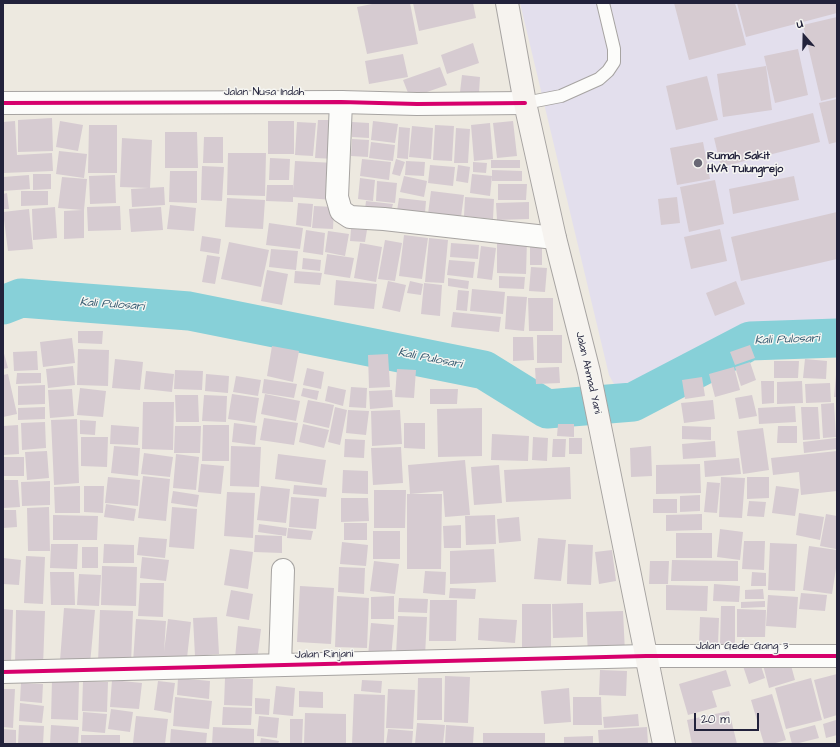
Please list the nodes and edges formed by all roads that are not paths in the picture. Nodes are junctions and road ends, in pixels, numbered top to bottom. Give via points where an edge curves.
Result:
1 (507, 3) edge
2 (603, 3) edge
3 (341, 102) junction
4 (3, 103) edge
5 (525, 104) junction
6 (555, 238) junction
7 (282, 570) dead end
8 (646, 656) junction
9 (837, 656) edge
10 (280, 665) junction
11 (3, 672) edge
12 (664, 744) edge

1 - 5 main road, Jalan Ahmad Yani
2 - 5 lane via 614,49 614,62 611,67 599,79 561,96
3 - 4 street, Jalan Nusa Indah
3 - 5 street, Jalan Nusa Indah
3 - 6 street via 337,197 341,211 350,216
5 - 6 main road, Jalan Ahmad Yani
6 - 8 main road, Jalan Ahmad Yani via 589,372
7 - 10 street
8 - 9 street, Jalan Gede Gang 3
8 - 10 street, Jalan Rinjani
8 - 12 main road, Jalan Ahmad Yani
10 - 11 street, Jalan Rinjani

